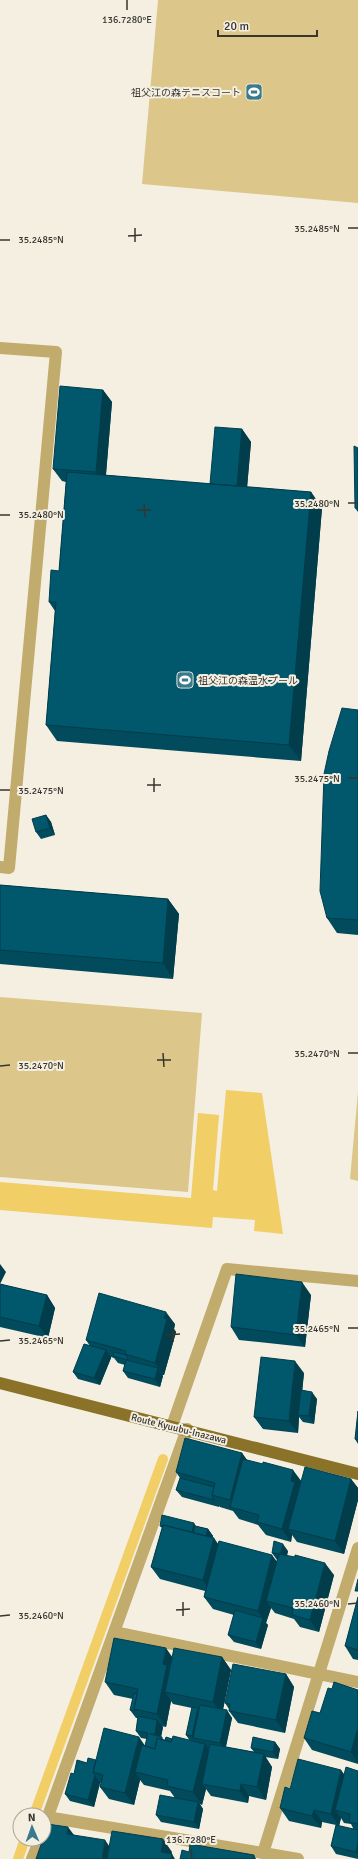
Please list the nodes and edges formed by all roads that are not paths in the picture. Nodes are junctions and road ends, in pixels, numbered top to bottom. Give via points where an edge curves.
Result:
1 (0, 348) edge
2 (0, 867) edge
3 (358, 1281) edge
4 (0, 1384) edge
5 (172, 1426) junction
6 (187, 1429) junction
7 (358, 1474) edge
8 (358, 1548) edge
9 (114, 1632) junction
10 (319, 1674) junction
11 (358, 1682) edge
12 (51, 1807) edge
13 (52, 1823) edge
14 (37, 1847) edge
15 (263, 1853) junction
16 (32, 1859) edge
17 (298, 1859) edge

1 - 2 street via 56,352 9,868
3 - 5 street via 227,1269
4 - 5 main road, Route Kyuubu-Inazawa
5 - 6 main road, Route Kyuubu-Inazawa
6 - 7 main road, Route Kyuubu-Inazawa
6 - 9 street
8 - 10 street
9 - 10 street
9 - 12 street
10 - 11 street
10 - 15 street
13 - 15 street
14 - 16 street
15 - 17 street

